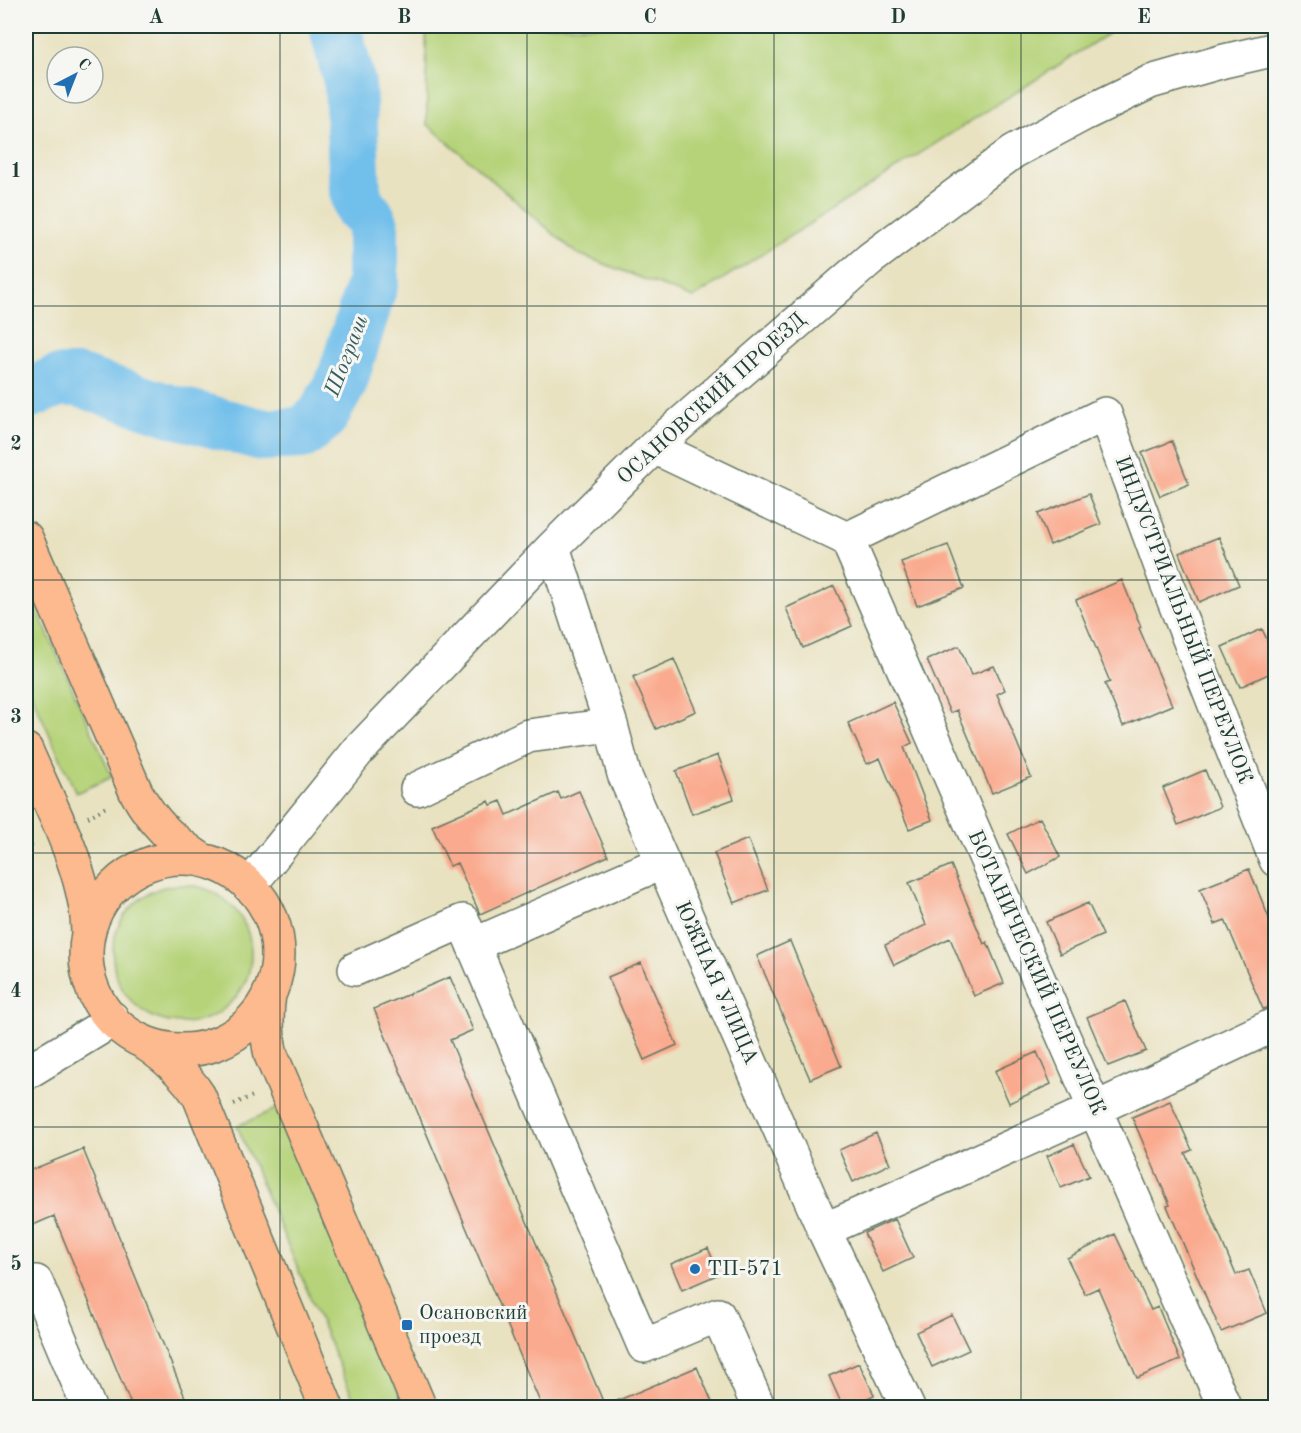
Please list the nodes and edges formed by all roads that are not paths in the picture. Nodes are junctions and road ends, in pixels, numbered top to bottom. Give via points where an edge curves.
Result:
1 (1275, 49) edge
2 (654, 447) junction
3 (26, 538) edge
4 (847, 539) junction
5 (553, 547) junction
6 (611, 725) junction
7 (26, 750) edge
8 (417, 789) dead end
9 (202, 860) junction
10 (1275, 860) edge
11 (663, 862) junction
12 (249, 886) junction
13 (88, 938) junction
14 (473, 945) junction
15 (355, 969) dead end
16 (269, 994) junction
17 (112, 1018) junction
18 (1275, 1024) edge
19 (142, 1041) junction
20 (26, 1073) edge
21 (1095, 1109) junction
22 (824, 1230) junction
23 (26, 1293) edge
24 (89, 1407) edge
25 (327, 1407) edge
26 (420, 1407) edge
27 (759, 1407) edge
28 (908, 1407) edge
29 (1225, 1407) edge

1 - 2 street, ОСАНОВСКИЙ ПРОЕЗД via 1150,82 1013,152 870,259
2 - 4 street
2 - 5 street, ОСАНОВСКИЙ ПРОЕЗД
3 - 9 main road via 136,792 160,828
4 - 10 street, ИНДУСТРИАЛЬНЫЙ ПЕРЕУЛОК via 1105,414
4 - 21 street, БОТАНИЧЕСКИЙ ПЕРЕУЛОК
5 - 6 street, ЮЖНАЯ УЛИЦА
5 - 12 street, ОСАНОВСКИЙ ПРОЕЗД via 359,750
6 - 8 street via 528,736
6 - 11 street, ЮЖНАЯ УЛИЦА via 624,774
7 - 13 main road via 76,872 88,918
9 - 12 main road via 234,873
9 - 13 main road via 168,859 129,875 99,906
11 - 14 street
11 - 22 street, ЮЖНАЯ УЛИЦА
12 - 16 main road via 268,911 276,934 277,968
13 - 17 main road via 86,955 93,988
14 - 15 street via 463,921
14 - 27 street via 644,1346 718,1315
16 - 19 main road via 245,1026 209,1046 183,1049
16 - 26 main road via 266,1014 271,1055
17 - 19 main road
17 - 20 street
18 - 21 street
19 - 25 main road via 172,1062 199,1096
21 - 22 street
21 - 29 street, БОТАНИЧЕСКИЙ ПЕРЕУЛОК
22 - 28 street, ЮЖНАЯ УЛИЦА
23 - 24 street via 36,1282

